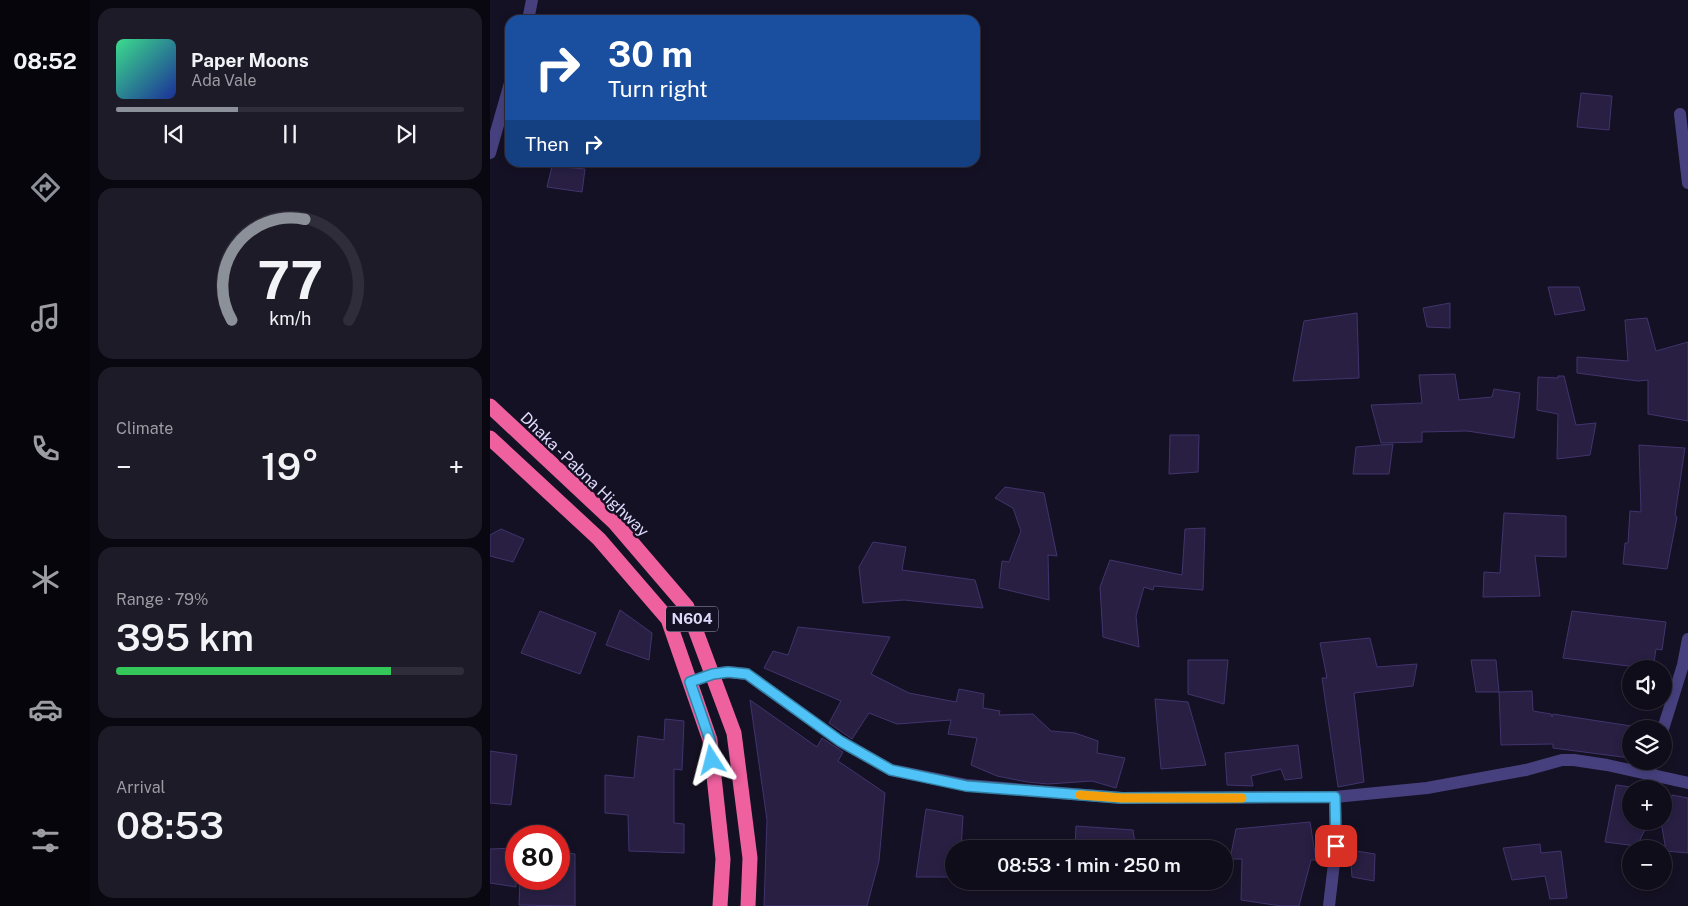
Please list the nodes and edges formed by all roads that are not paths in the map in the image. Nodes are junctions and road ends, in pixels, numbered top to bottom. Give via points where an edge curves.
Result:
1 (532, 0) edge
2 (529, 15) edge
3 (505, 100) edge
4 (1680, 114) dead end
5 (490, 153) edge
6 (1688, 183) edge
7 (490, 406) edge
8 (490, 438) edge
9 (1687, 647) edge
10 (713, 674) junction
11 (690, 682) junction
12 (1666, 720) edge
13 (1650, 770) edge
14 (1649, 774) junction
15 (1688, 783) edge
16 (1335, 797) junction
17 (720, 906) edge
18 (748, 906) edge
19 (1329, 906) edge

1 - 2 street
3 - 5 street
4 - 6 street
7 - 10 highway, Dhaka - Pabna Highway / N604 via 615,523 687,607
8 - 11 highway, N604 via 599,539 668,620
9 - 12 street
10 - 11 street
10 - 16 street via 747,674 840,741 891,770 966,786 1122,798
10 - 18 highway, Dhaka - Pabna Highway / N604 via 734,733 750,858
11 - 17 highway, N604 via 710,740 723,859
13 - 14 street
14 - 15 street
14 - 16 street via 1562,760 1427,788
16 - 19 street via 1336,846

